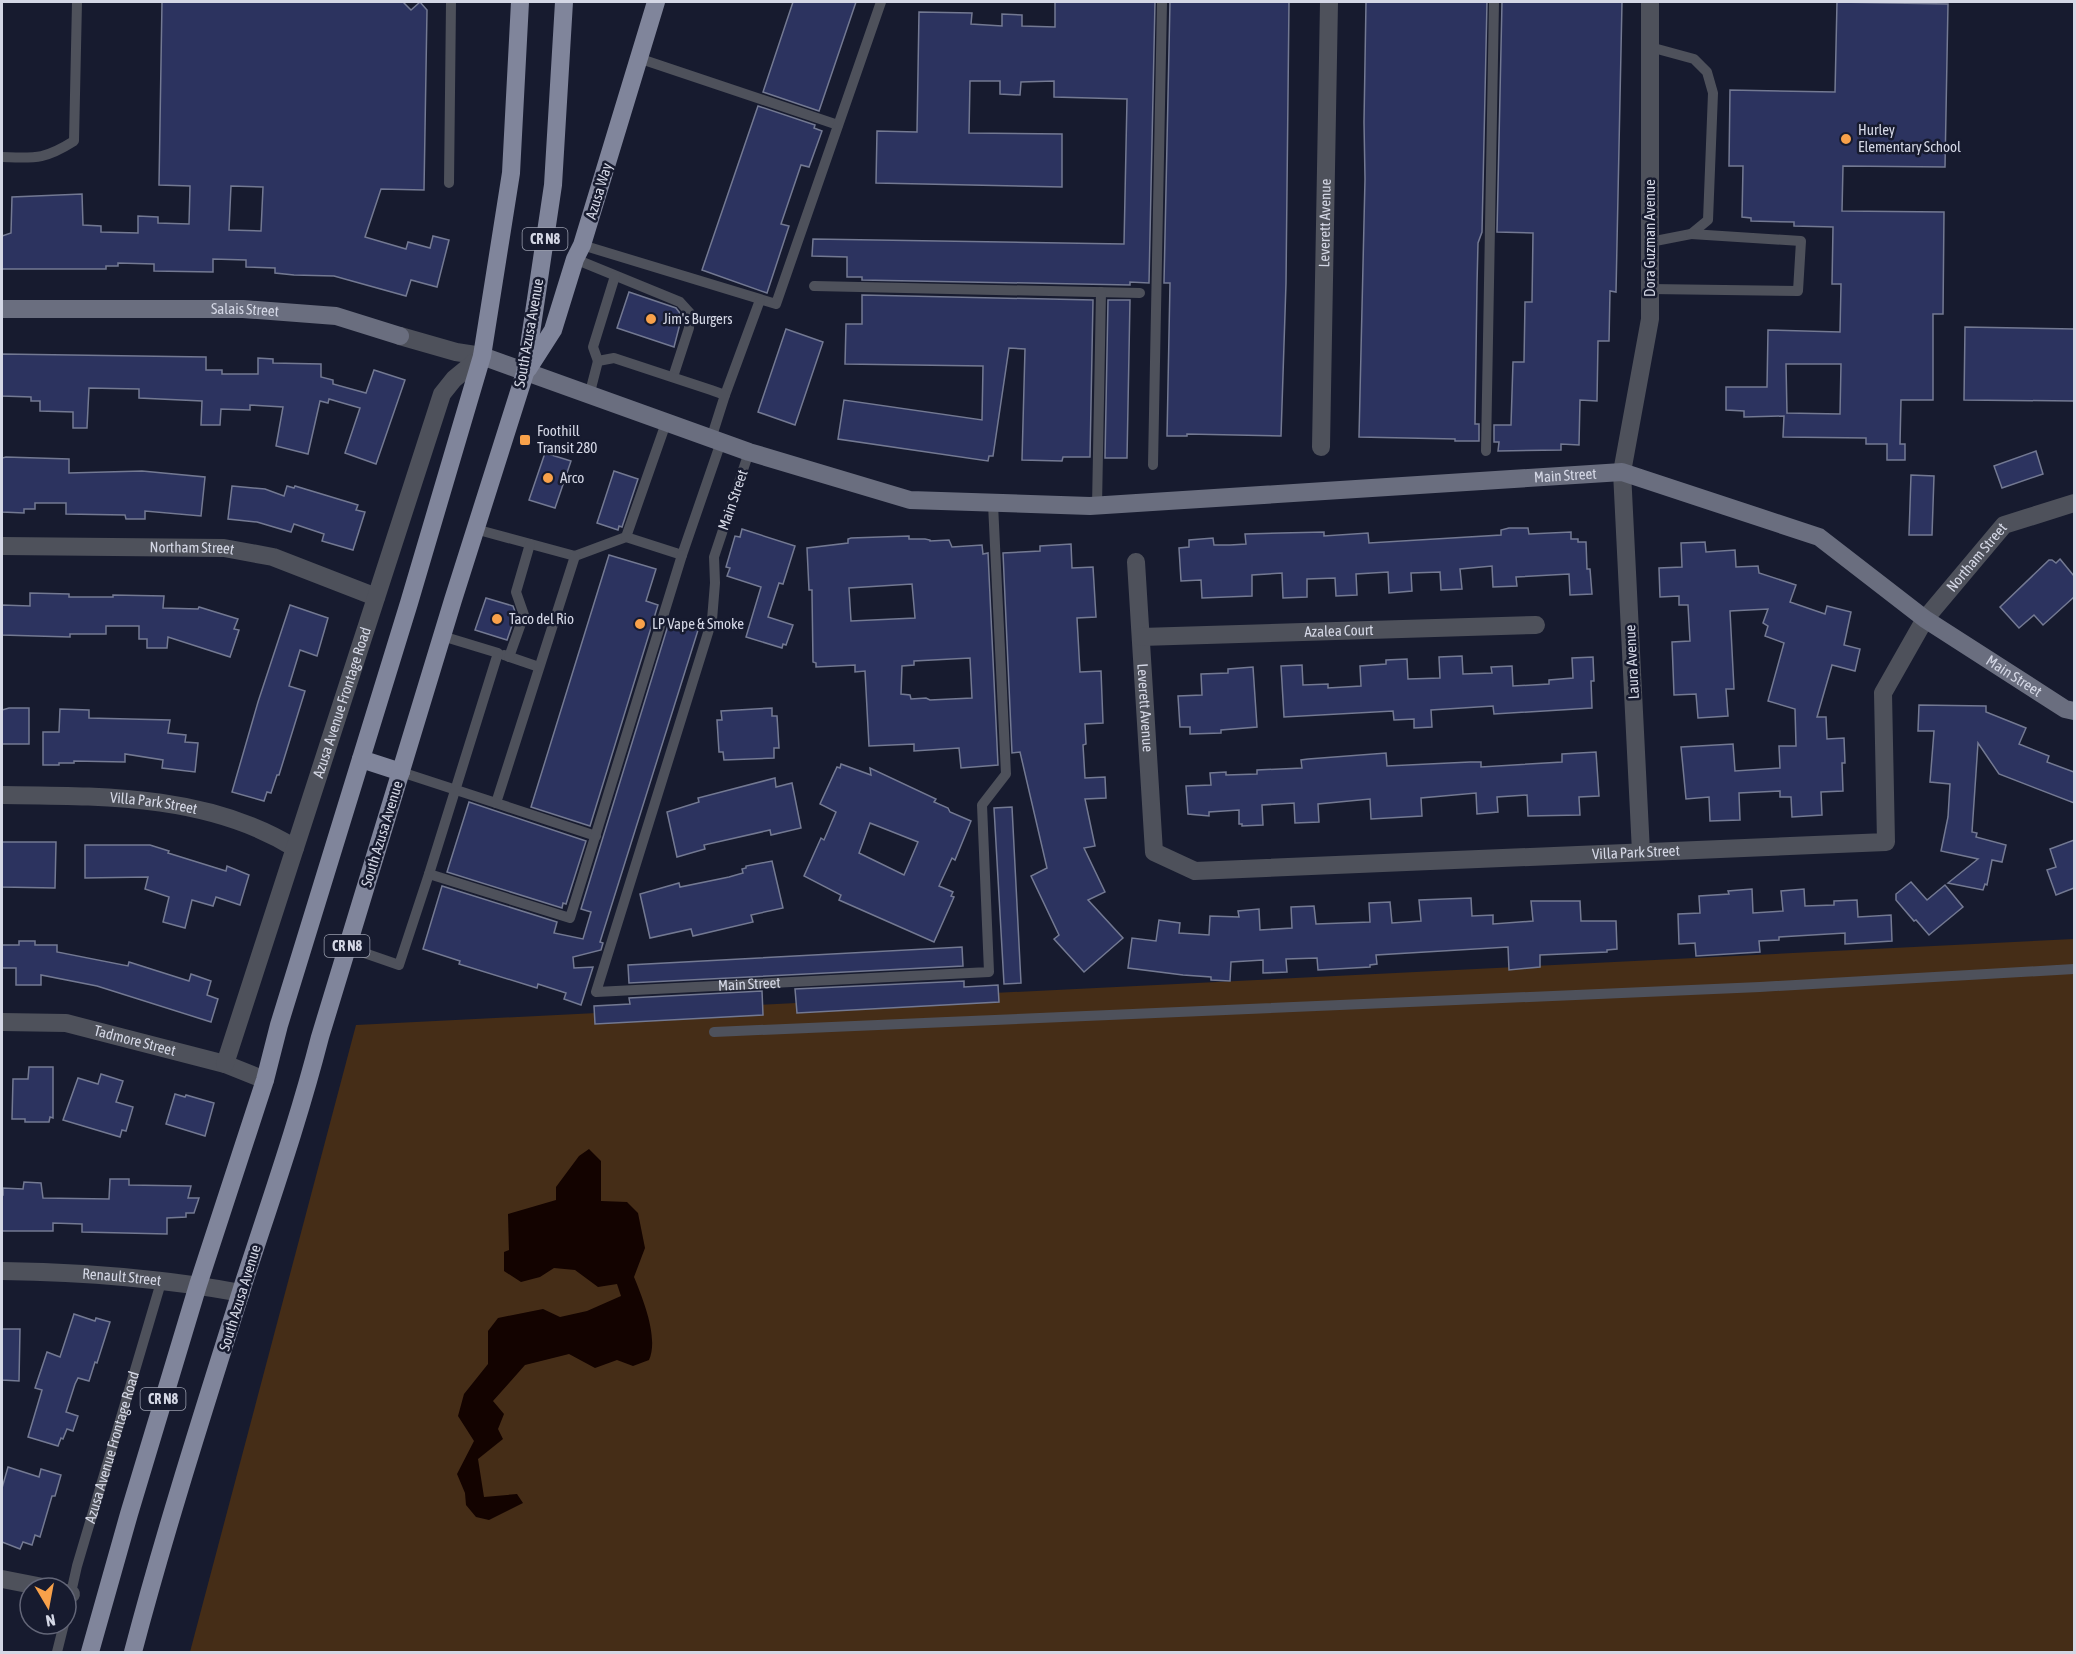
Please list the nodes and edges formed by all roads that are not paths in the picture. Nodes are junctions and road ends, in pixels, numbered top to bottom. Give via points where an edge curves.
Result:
1 (77, 2) edge
2 (451, 2) edge
3 (520, 2) edge
4 (564, 2) edge
5 (656, 2) edge
6 (881, 2) edge
7 (1162, 2) edge
8 (1329, 2) edge
9 (1494, 2) edge
10 (1650, 2) edge
11 (1650, 47) junction
12 (638, 58) junction
13 (838, 124) junction
14 (2, 157) edge
15 (449, 183) dead end
16 (1691, 234) junction
17 (1650, 242) junction
18 (578, 252) junction
19 (615, 276) junction
20 (814, 286) dead end
21 (1650, 289) junction
22 (1101, 292) junction
23 (1140, 293) dead end
24 (760, 300) junction
25 (2, 309) edge
26 (482, 356) junction
27 (598, 361) junction
28 (525, 373) junction
29 (673, 377) junction
30 (724, 395) junction
31 (589, 396) junction
32 (666, 423) junction
33 (716, 441) junction
34 (1322, 447) dead end
35 (749, 452) junction
36 (1486, 452) dead end
37 (1154, 465) dead end
38 (1622, 472) junction
39 (2074, 503) edge
40 (993, 504) junction
41 (1097, 506) junction
42 (475, 529) junction
43 (626, 537) junction
44 (530, 544) junction
45 (2, 546) edge
46 (682, 555) junction
47 (575, 556) junction
48 (1136, 562) dead end
49 (376, 597) junction
50 (1925, 619) junction
51 (1536, 625) dead end
52 (442, 636) junction
53 (1141, 637) junction
54 (498, 653) junction
55 (509, 657) junction
56 (540, 667) junction
57 (2074, 711) edge
58 (362, 759) junction
59 (401, 772) junction
60 (456, 790) junction
61 (2, 795) edge
62 (496, 803) junction
63 (596, 836) junction
64 (295, 848) junction
65 (1154, 852) joint
66 (1641, 852) junction
67 (429, 874) junction
68 (347, 947) junction
69 (2074, 969) edge
70 (2, 1022) edge
71 (714, 1032) dead end
72 (225, 1064) junction
73 (265, 1080) junction
74 (2, 1270) edge
75 (162, 1280) junction
76 (198, 1285) junction
77 (241, 1293) junction
78 (74, 1576) edge
79 (2, 1579) edge
80 (18, 1582) edge
81 (61, 1636) edge
82 (57, 1653) edge
83 (90, 1653) edge
84 (133, 1653) edge

1 - 14 lane via 74,141 37,158
2 - 15 lane
3 - 26 main road, CR N8 via 511,173
4 - 28 main road, South Azusa Avenue / CR N8 via 554,185
5 - 12 main road, Azusa Way
6 - 13 lane
7 - 37 lane
8 - 34 street, Leverett Avenue
9 - 36 lane
10 - 11 street, Dora Guzman Avenue
11 - 16 lane via 1694,59 1707,72 1713,93 1708,220
11 - 17 street, Dora Guzman Avenue
12 - 13 lane
12 - 18 main road, Azusa Way
13 - 24 lane via 776,304
16 - 17 lane
16 - 21 lane via 1801,241 1798,291
17 - 21 street, Dora Guzman Avenue
18 - 19 lane
18 - 24 lane
18 - 28 main road, Azusa Way via 554,330
19 - 27 lane via 593,347
19 - 29 lane via 680,303 690,313
20 - 22 lane
21 - 38 street, Dora Guzman Avenue via 1650,319
22 - 23 lane
22 - 41 lane
24 - 30 lane
25 - 26 street, Salais Street via 243,309 336,316 456,352
26 - 28 street, Main Street
26 - 49 street, Azusa Avenue Frontage Road via 442,394
26 - 58 main road, CR N8
27 - 29 lane via 614,358
27 - 31 lane
28 - 31 street, Main Street
28 - 42 main road, South Azusa Avenue / CR N8
29 - 30 lane
30 - 33 lane
31 - 32 street, Main Street
32 - 33 street, Main Street
32 - 43 lane
33 - 35 street, Main Street
33 - 46 lane
35 - 40 street, Main Street via 910,500
35 - 40 lane, Main Street via 714,557 712,620 596,992 989,972 982,805 1005,774
38 - 41 street, Main Street
38 - 50 street, Main Street via 1819,537
38 - 66 street, Laura Avenue
39 - 50 street, Northam Street via 2004,525
40 - 41 street, Main Street
42 - 44 lane
42 - 52 main road, South Azusa Avenue / CR N8
43 - 46 lane
43 - 47 lane
44 - 47 lane
44 - 55 lane via 516,592 524,615
45 - 49 street, Northam Street via 224,548 273,557
46 - 63 lane
47 - 56 lane
48 - 53 street, Leverett Avenue
49 - 64 street, Azusa Avenue Frontage Road
50 - 57 street, Main Street via 2065,709
50 - 66 street, Villa Park Street via 1883,693 1886,842
51 - 53 street, Azalea Court
52 - 54 lane
52 - 59 main road, South Azusa Avenue / CR N8
53 - 65 street, Leverett Avenue
54 - 55 lane
54 - 60 lane
55 - 56 lane
56 - 62 lane
58 - 59 main road
58 - 73 main road, CR N8
59 - 60 lane
59 - 68 main road, South Azusa Avenue / CR N8
60 - 62 lane
60 - 67 lane
61 - 64 street, Villa Park Street via 165,802 270,832
62 - 63 lane
63 - 67 lane via 570,918
64 - 72 street, Azusa Avenue Frontage Road
65 - 66 street, Villa Park Street via 1195,871
67 - 68 lane via 399,965
68 - 77 main road, South Azusa Avenue / CR N8
69 - 71 lane via 1760,987
70 - 72 street, Tadmore Street via 66,1023
72 - 73 street, Tadmore Street
73 - 76 main road, CR N8
74 - 75 street, Renault Street
75 - 76 street, Renault Street
75 - 78 lane, Azusa Avenue Frontage Road
76 - 77 street, Renault Street
76 - 83 main road, CR N8
77 - 84 main road, South Azusa Avenue / CR N8
79 - 80 street
81 - 82 lane

